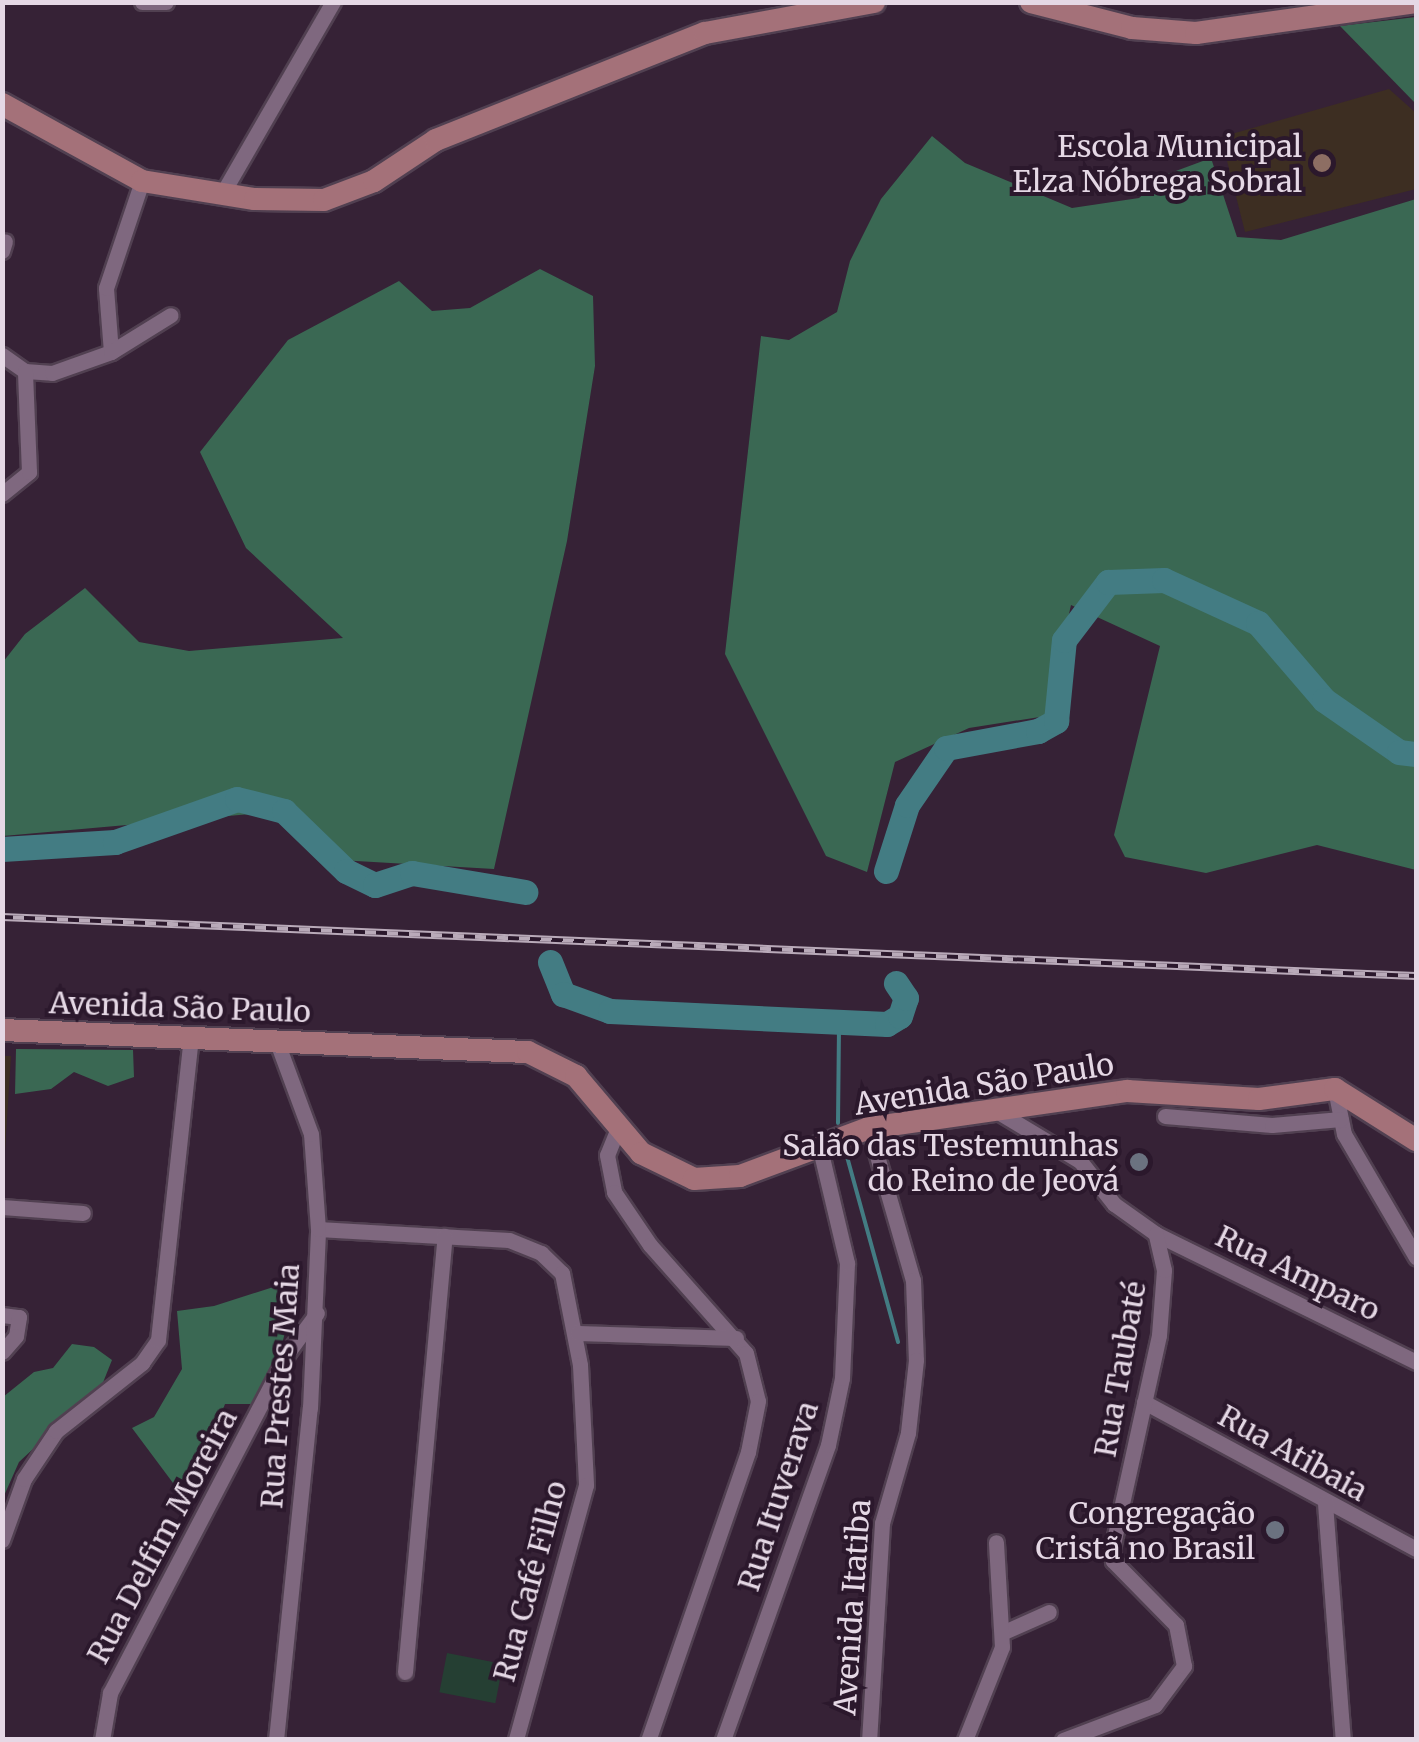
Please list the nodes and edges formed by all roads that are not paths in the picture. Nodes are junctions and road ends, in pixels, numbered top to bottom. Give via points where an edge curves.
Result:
1 (142, 2) edge
2 (166, 2) edge
3 (332, 2) edge
4 (874, 2) edge
5 (1031, 2) edge
6 (1416, 2) edge
7 (2, 104) edge
8 (142, 182) junction
9 (222, 194) junction
10 (172, 315) dead end
11 (111, 352) junction
12 (2, 355) edge
13 (25, 371) junction
14 (2, 494) edge
15 (2, 1030) edge
16 (192, 1037) junction
17 (277, 1042) junction
18 (1335, 1089) junction
19 (992, 1108) junction
20 (1164, 1116) dead end
21 (1341, 1119) junction
22 (618, 1128) junction
23 (869, 1128) junction
24 (1416, 1140) edge
25 (819, 1145) junction
26 (2, 1207) edge
27 (83, 1212) dead end
28 (318, 1229) junction
29 (1156, 1234) junction
30 (445, 1236) junction
31 (1416, 1257) edge
32 (317, 1313) junction
33 (11, 1316) edge
34 (577, 1333) junction
35 (736, 1338) junction
36 (2, 1352) edge
37 (1416, 1362) edge
38 (1144, 1402) junction
39 (1326, 1503) junction
40 (2, 1540) edge
41 (996, 1542) dead end
42 (1416, 1550) edge
43 (1049, 1612) dead end
44 (1004, 1632) junction
45 (405, 1672) dead end
46 (102, 1740) edge
47 (276, 1740) edge
48 (516, 1740) edge
49 (648, 1740) edge
50 (723, 1740) edge
51 (869, 1740) edge
52 (965, 1740) edge
53 (1063, 1740) edge
54 (1343, 1740) edge

1 - 2 street
3 - 9 street
4 - 9 main road via 705,33 436,140 340,196 275,200
5 - 6 main road via 1132,28 1196,33
7 - 8 main road
8 - 9 main road
8 - 11 street via 106,288
10 - 11 street
11 - 13 street via 52,374
12 - 13 street
13 - 14 street via 30,462 26,479
15 - 16 main road, Avenida São Paulo
16 - 17 main road, Avenida São Paulo
16 - 40 street via 164,1320 154,1351 56,1431 24,1479
17 - 22 main road, Avenida São Paulo via 528,1052 576,1076
17 - 28 street, Rua Prestes Maia via 311,1134
18 - 19 main road, Avenida São Paulo via 1259,1099 1128,1090
18 - 21 street
18 - 24 main road
19 - 23 main road, Avenida São Paulo
19 - 29 street via 1080,1161 1114,1204
20 - 21 street via 1272,1125
21 - 31 street
22 - 25 main road, Avenida São Paulo via 651,1161 694,1179 740,1176
22 - 35 street via 607,1164 621,1205
23 - 25 main road, Avenida São Paulo
23 - 51 street, Avenida Itatiba via 913,1280 916,1360 908,1433 882,1523
25 - 50 street, Rua Ituverava via 847,1263 842,1378 828,1445
26 - 27 street
28 - 30 street, Rua Café Filho
28 - 32 street, Rua Prestes Maia
29 - 37 street, Rua Amparo
29 - 38 street, Rua Taubaté via 1163,1299
30 - 34 street, Rua Café Filho via 510,1240 551,1260 562,1272
30 - 45 street
32 - 46 street, Rua Delfim Moreira via 288,1350 110,1693
32 - 47 street, Rua Prestes Maia
33 - 36 street via 16,1336
34 - 35 street
34 - 48 street, Rua Café Filho via 586,1484
35 - 49 street via 757,1388 753,1434
38 - 39 street, Rua Atibaia
38 - 53 street, Rua Taubaté via 1113,1561 1176,1624 1184,1666 1154,1705
39 - 42 street, Rua Atibaia
39 - 54 street
41 - 44 street
43 - 44 street
44 - 52 street

